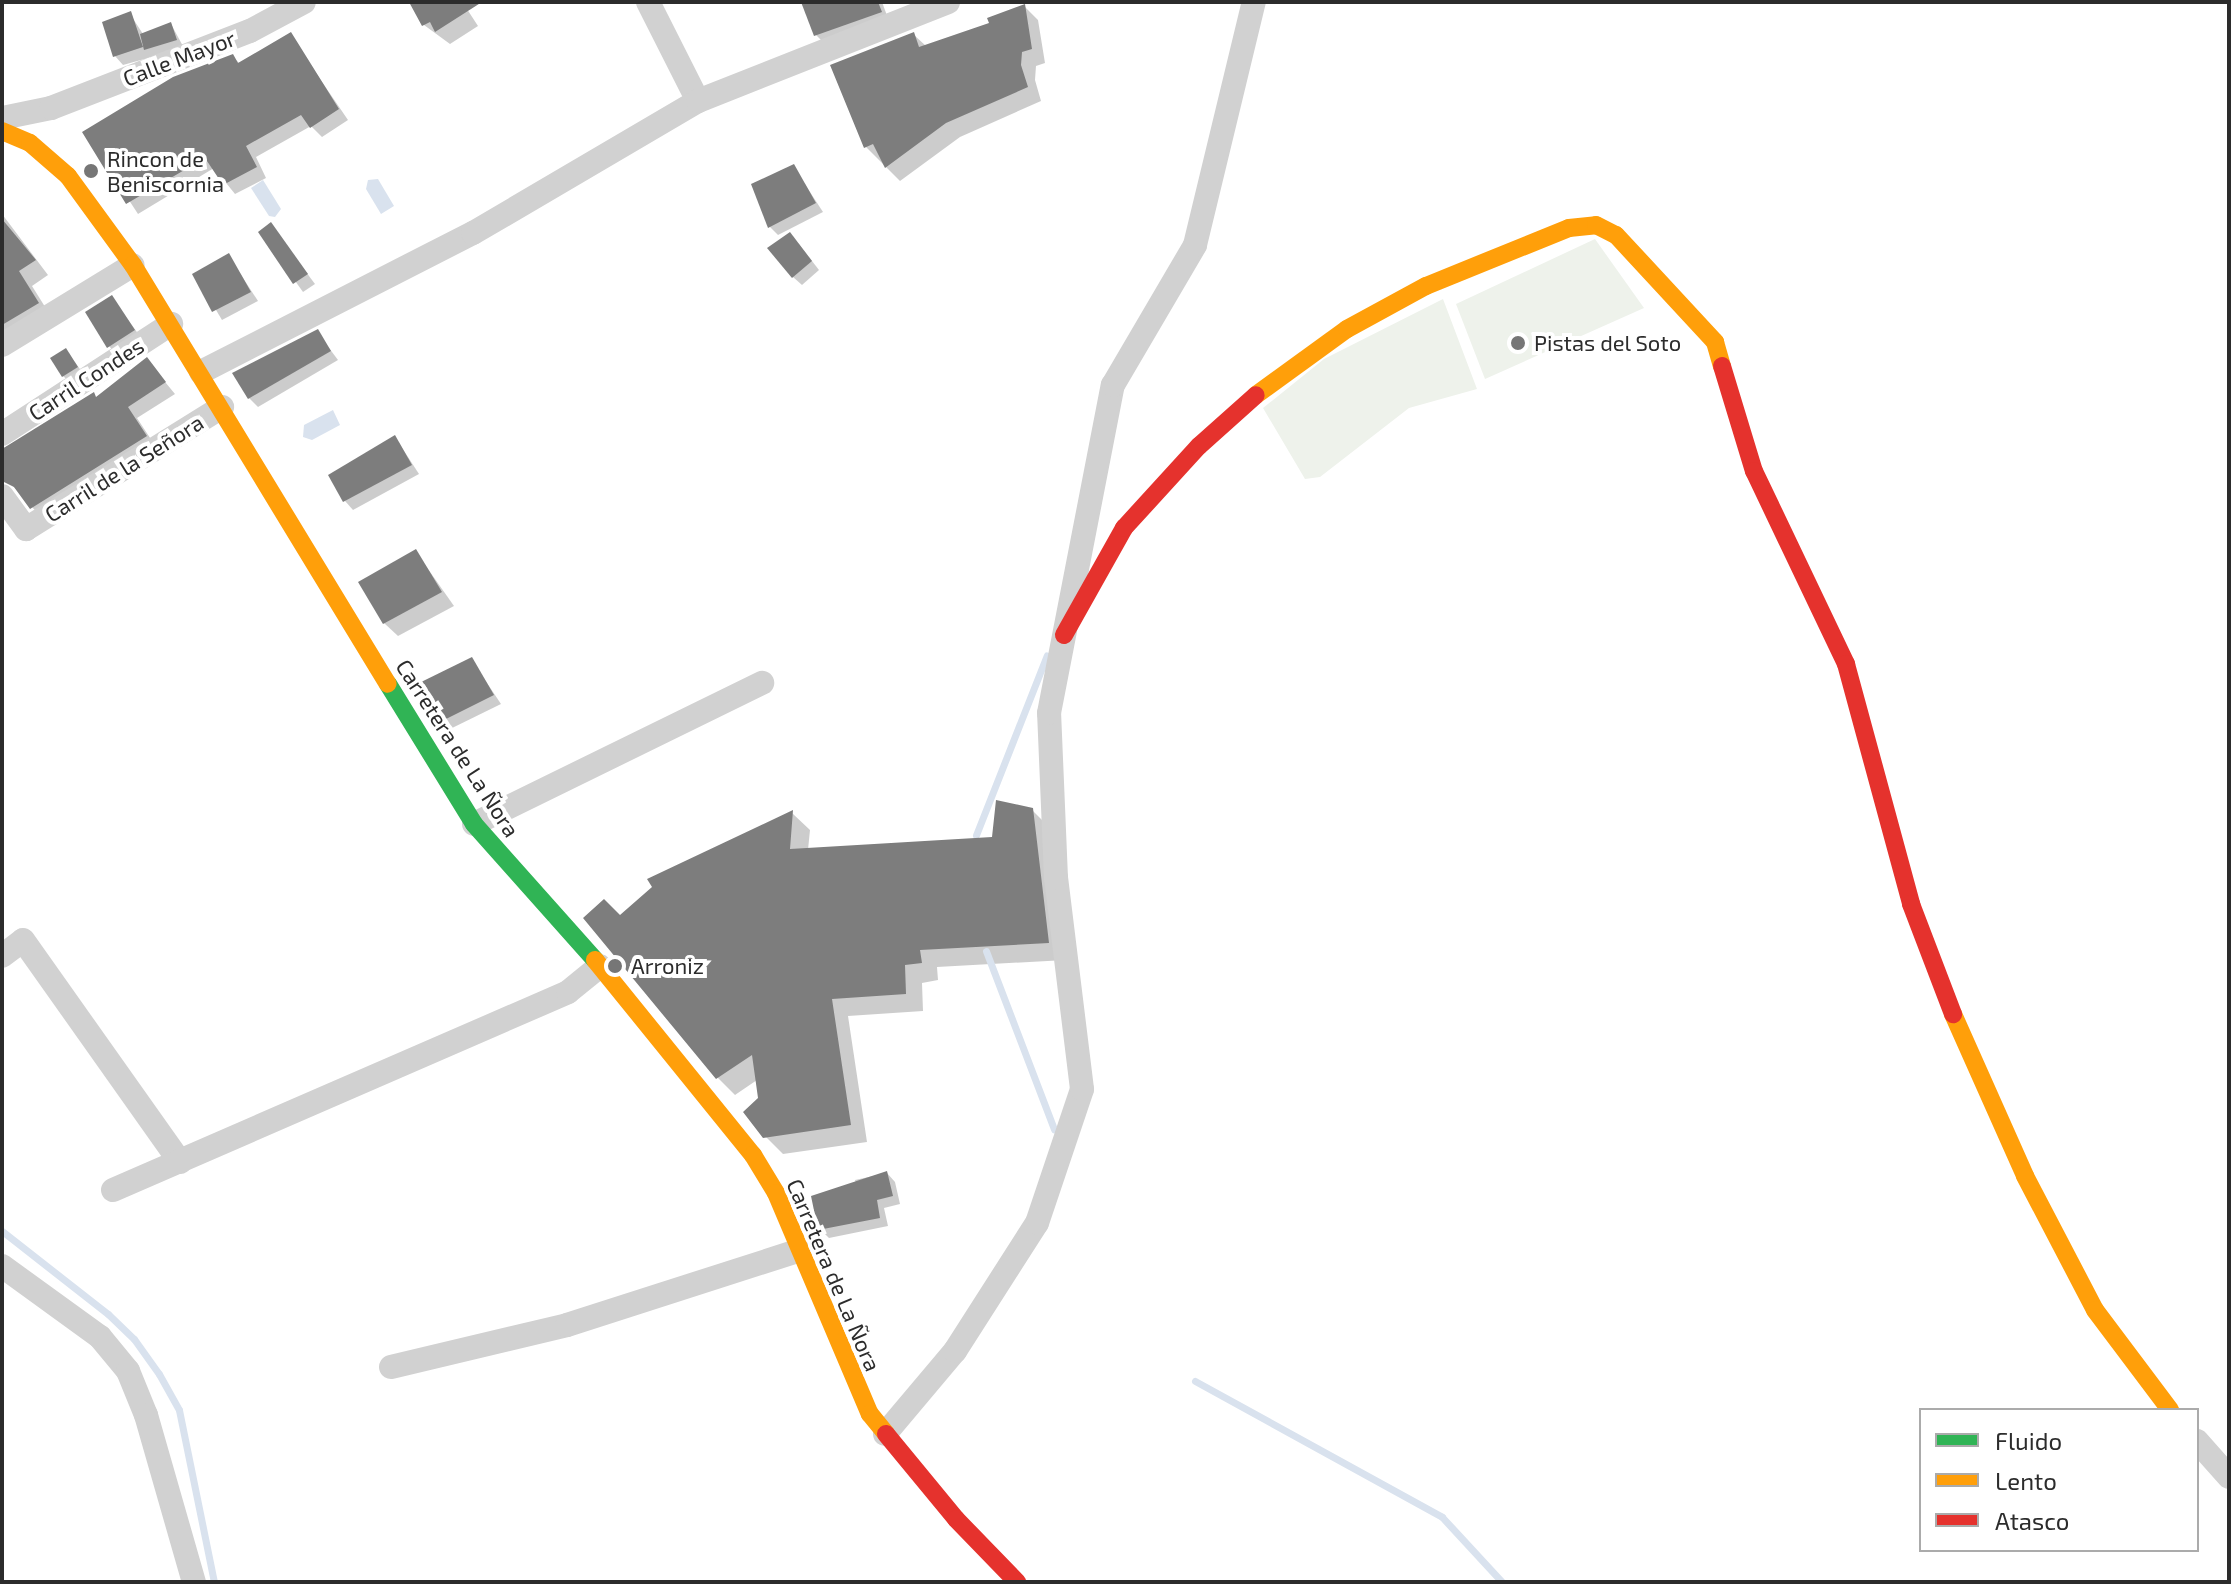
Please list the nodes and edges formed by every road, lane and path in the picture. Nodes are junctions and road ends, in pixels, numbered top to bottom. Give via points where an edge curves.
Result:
1 (304, 2) edge
2 (648, 2) edge
3 (948, 2) edge
4 (1254, 2) edge
5 (908, 10) edge
6 (698, 101) junction
7 (51, 108) junction
8 (2, 118) edge
9 (2, 131) edge
10 (68, 176) junction
11 (133, 265) junction
12 (171, 324) junction
13 (2, 345) edge
14 (201, 372) junction
15 (222, 407) junction
16 (2, 434) edge
17 (2, 496) edge
18 (1064, 635) junction
19 (762, 683) dead end
20 (474, 824) junction
21 (2, 956) edge
22 (600, 966) junction
23 (180, 1162) junction
24 (113, 1190) dead end
25 (801, 1250) junction
26 (2, 1266) edge
27 (391, 1367) dead end
28 (2168, 1408) edge
29 (885, 1434) junction
30 (2199, 1443) edge
31 (2229, 1477) edge
32 (194, 1582) edge
33 (1017, 1582) edge

1 - 7 street, Calle Mayor via 250,31
2 - 6 street
3 - 5 street
4 - 18 street via 1195,245 1113,385
5 - 6 street
6 - 14 street via 473,233
7 - 8 street, Calle Mayor
7 - 10 street via 44,131
9 - 10 street, Carretera de La Ñora via 30,143
10 - 11 street, Carretera de La Ñora
11 - 12 street, Carretera de La Ñora
11 - 13 street
12 - 14 street, Carretera de La Ñora
12 - 16 street, Carril Condes
14 - 15 street, Carretera de La Ñora
15 - 17 street, Carril de la Señora via 26,529
15 - 20 street, Carretera de La Ñora
18 - 28 street via 1124,528 1199,446 1267,385 1347,329 1426,286 1569,228 1596,225 1616,235 1715,342 1754,471 1846,664 1911,904 1957,1025 2025,1176 2088,1297 2128,1360
18 - 29 street via 1049,713 1056,878 1082,1089 1037,1223 955,1351
19 - 20 street
20 - 22 street, Carretera de La Ñora
21 - 23 street via 23,940
22 - 23 street via 568,992
22 - 25 street, Carretera de La Ñora via 753,1155
23 - 24 street
25 - 27 street via 567,1325
25 - 29 street, Carretera de La Ñora via 855,1384
26 - 32 street via 100,1337 128,1371 146,1415
29 - 33 street, Carretera de La Ñora
30 - 31 street

